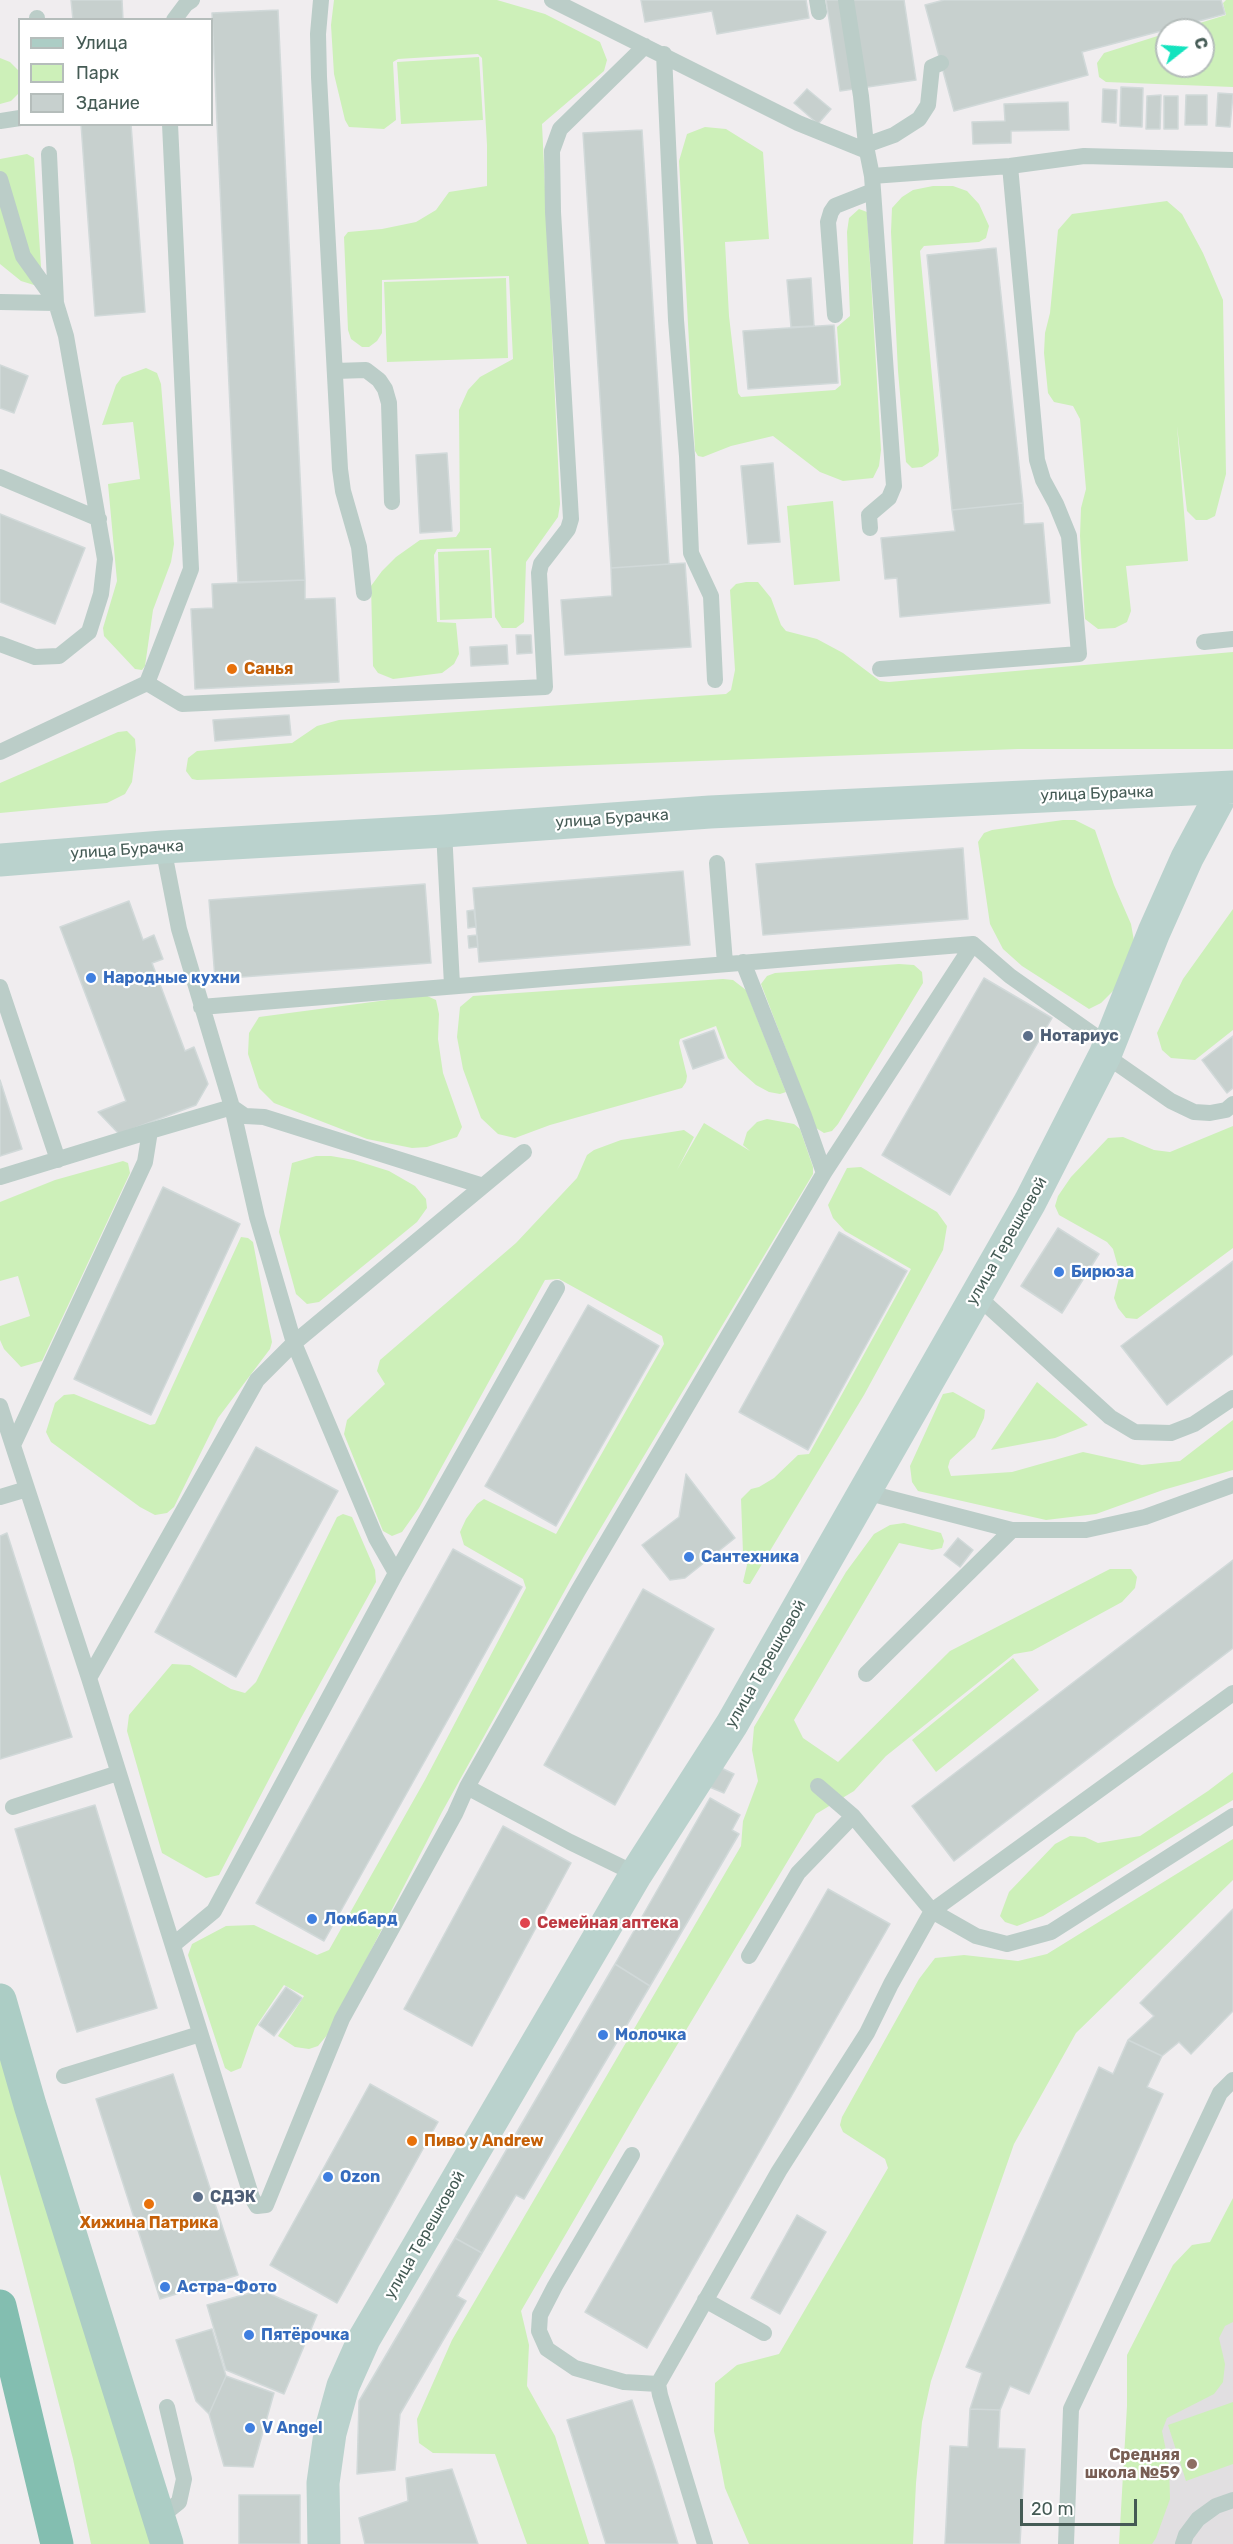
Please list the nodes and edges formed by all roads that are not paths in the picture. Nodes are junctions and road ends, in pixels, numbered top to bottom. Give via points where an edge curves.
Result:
1 (192, 0) edge
2 (321, 0) edge
3 (552, 0) edge
4 (846, 0) edge
5 (176, 18) edge
6 (645, 46) junction
7 (664, 54) junction
8 (941, 63) dead end
9 (18, 118) edge
10 (0, 121) edge
11 (170, 126) edge
12 (866, 148) junction
13 (49, 154) dead end
14 (1233, 160) edge
15 (1010, 166) junction
16 (0, 179) edge
17 (873, 183) junction
18 (0, 302) edge
19 (56, 303) junction
20 (835, 315) dead end
21 (335, 371) junction
22 (0, 477) edge
23 (392, 502) dead end
24 (99, 519) junction
25 (870, 528) dead end
26 (364, 593) dead end
27 (1233, 639) edge
28 (1204, 642) dead end
29 (0, 644) edge
30 (880, 669) dead end
31 (715, 680) dead end
32 (147, 683) junction
33 (0, 752) edge
34 (1229, 788) edge
35 (444, 831) junction
36 (163, 847) junction
37 (0, 860) edge
38 (717, 863) dead end
39 (973, 944) junction
40 (743, 962) junction
41 (725, 963) junction
42 (452, 984) junction
43 (0, 987) edge
44 (201, 1007) junction
45 (1107, 1050) junction
46 (1233, 1104) edge
47 (232, 1107) junction
48 (150, 1131) junction
49 (524, 1152) dead end
50 (58, 1160) junction
51 (824, 1173) junction
52 (0, 1177) edge
53 (483, 1186) junction
54 (557, 1288) dead end
55 (976, 1294) junction
56 (294, 1343) junction
57 (1233, 1398) edge
58 (0, 1406) edge
59 (13, 1445) junction
60 (1233, 1485) edge
61 (27, 1489) junction
62 (865, 1492) junction
63 (0, 1497) edge
64 (1012, 1530) junction
65 (396, 1573) junction
66 (866, 1674) dead end
67 (89, 1678) junction
68 (1233, 1693) edge
69 (118, 1773) junction
70 (818, 1786) dead end
71 (467, 1787) junction
72 (13, 1807) dead end
73 (853, 1816) junction
74 (1233, 1816) edge
75 (636, 1874) junction
76 (932, 1911) junction
77 (173, 1945) junction
78 (749, 1956) dead end
79 (0, 2000) edge
80 (200, 2034) junction
81 (64, 2076) dead end
82 (1233, 2080) edge
83 (632, 2155) dead end
84 (705, 2300) junction
85 (0, 2306) edge
86 (764, 2333) dead end
87 (658, 2384) junction
88 (168, 2407) dead end
89 (1233, 2500) edge
90 (163, 2531) edge
91 (705, 2542) edge
92 (57, 2544) edge
93 (324, 2544) edge
94 (1066, 2544) edge
95 (1183, 2544) edge

1 - 5 lane
2 - 21 lane via 319,77
3 - 6 lane
4 - 12 lane
6 - 7 lane
6 - 32 lane via 560,129 552,151 571,519 568,530 538,573 545,687 182,704
7 - 12 lane via 798,123
7 - 31 lane via 691,553 711,596
8 - 12 lane via 932,68 927,105 919,119
9 - 10 lane
11 - 32 lane via 191,569
12 - 17 lane
13 - 19 lane
14 - 15 lane via 1084,156
15 - 17 lane
15 - 30 lane via 1037,460 1070,536 1079,654
16 - 19 lane via 23,256
17 - 20 lane via 836,206 828,222
17 - 25 lane via 894,486 888,498 869,515
18 - 19 lane
19 - 24 lane via 66,336
21 - 23 lane via 366,370 385,389 389,403
21 - 26 lane via 340,469 359,548
22 - 24 lane
24 - 29 lane via 105,559 101,594 89,632 59,656 35,657
27 - 28 lane
32 - 33 lane
34 - 35 main road, улица Бурачка via 710,812
34 - 45 main road, улица Терешковой via 1182,868
35 - 36 main road, улица Бурачка
35 - 42 lane
36 - 37 main road, улица Бурачка
36 - 44 lane via 179,929
38 - 41 lane
39 - 40 lane
39 - 45 lane
39 - 51 lane
40 - 41 lane
40 - 51 lane
41 - 42 lane
42 - 44 lane
43 - 50 lane
44 - 47 lane
45 - 46 lane via 1171,1101 1194,1112 1226,1110
45 - 55 main road, улица Терешковой via 1035,1192
47 - 48 lane
47 - 53 lane via 245,1116 264,1117
47 - 56 lane via 257,1217
48 - 50 lane
48 - 59 lane via 145,1162
49 - 53 lane
50 - 52 lane
51 - 71 lane
53 - 56 lane
54 - 65 lane
55 - 57 lane via 1110,1417 1134,1432 1171,1433 1194,1424
55 - 62 main road, улица Терешковой
56 - 65 lane via 376,1538
56 - 67 lane via 257,1380
58 - 59 lane
59 - 61 lane
60 - 64 lane via 1120,1524 1086,1530
61 - 63 lane
61 - 67 lane
62 - 64 lane
62 - 75 main road, улица Терешковой via 732,1724
64 - 66 lane
65 - 77 lane via 214,1911
67 - 69 lane
68 - 76 lane
69 - 72 lane
69 - 77 lane
70 - 73 lane
71 - 75 lane
71 - 80 lane via 342,2019 266,2205 257,2206 252,2198
73 - 76 lane
73 - 78 lane via 798,1873
74 - 76 lane via 1051,1932 1007,1944 976,1936
75 - 93 main road, улица Терешковой via 364,2339 343,2386 330,2433 323,2483
76 - 84 lane via 867,2032 779,2171
77 - 80 lane
79 - 90 main road
80 - 81 lane
82 - 94 lane via 1220,2093 1071,2409
83 - 87 lane via 550,2296 540,2315 539,2331 547,2349 575,2368 624,2382
84 - 86 lane
84 - 87 lane
85 - 92 highway
87 - 91 lane
88 - 90 lane via 184,2479 179,2502
89 - 95 lane via 1198,2519

